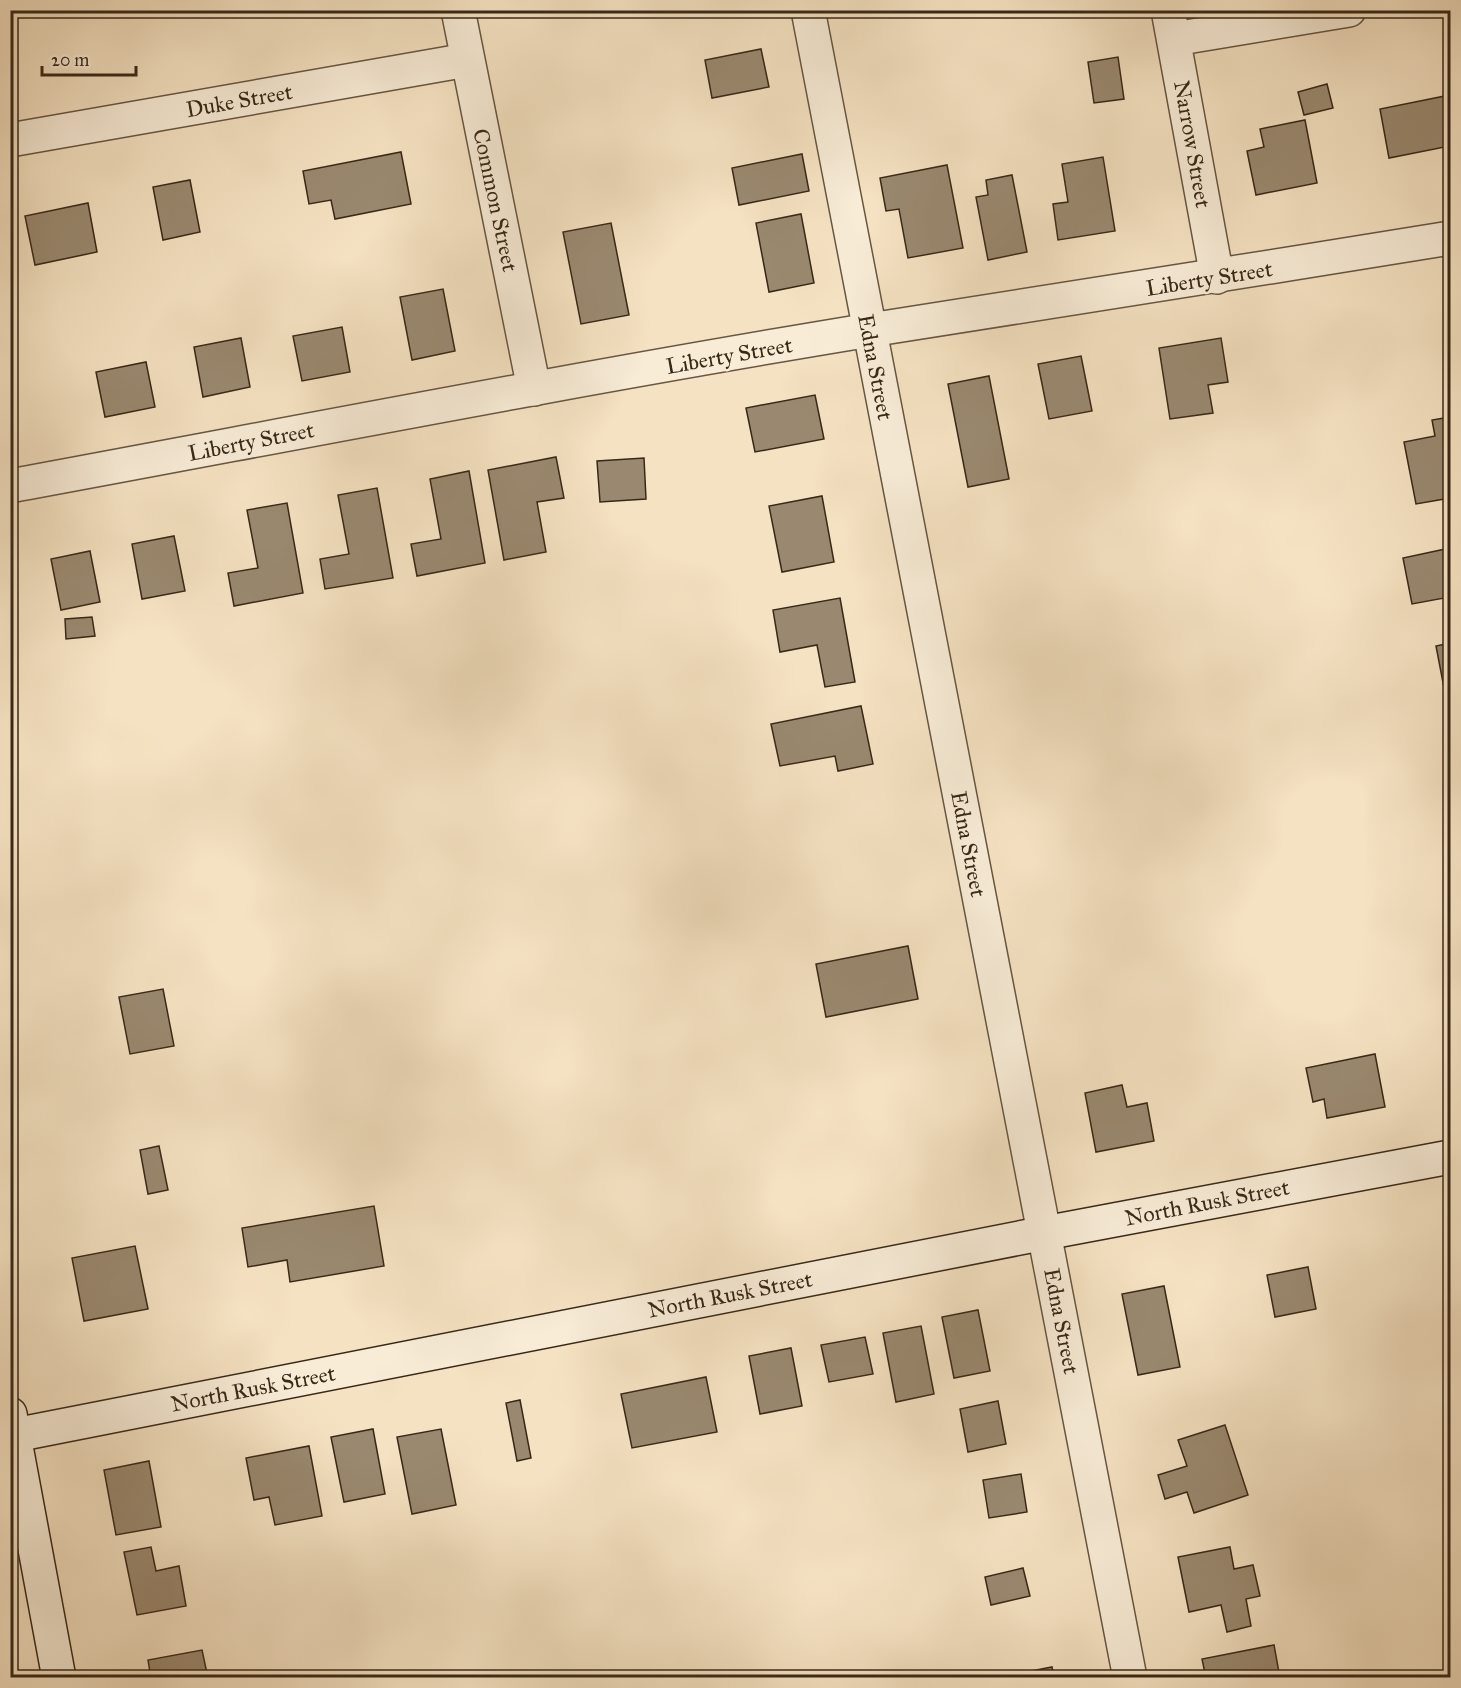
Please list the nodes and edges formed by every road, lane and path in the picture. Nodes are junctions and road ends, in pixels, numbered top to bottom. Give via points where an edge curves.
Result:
1 (458, 10) edge
2 (807, 10) edge
3 (1349, 10) edge
4 (1171, 25) edge
5 (467, 60) junction
6 (10, 140) edge
7 (1450, 238) edge
8 (1217, 277) junction
9 (869, 330) junction
10 (534, 389) junction
11 (10, 486) edge
12 (1450, 1157) edge
13 (1045, 1233) junction
14 (12, 1428) edge
15 (59, 1677) edge
16 (1130, 1677) edge

1 - 5 street, Common Street
2 - 9 street, Edna Street
3 - 4 street
4 - 8 street, Narrow Street
5 - 6 street, Duke Street
5 - 10 street, Common Street
7 - 8 street, Liberty Street
8 - 9 street, Liberty Street
9 - 10 street, Liberty Street
9 - 13 street, Edna Street
10 - 11 street, Liberty Street
12 - 13 street, North Rusk Street
13 - 14 street, North Rusk Street
13 - 16 street, Edna Street
14 - 15 street

